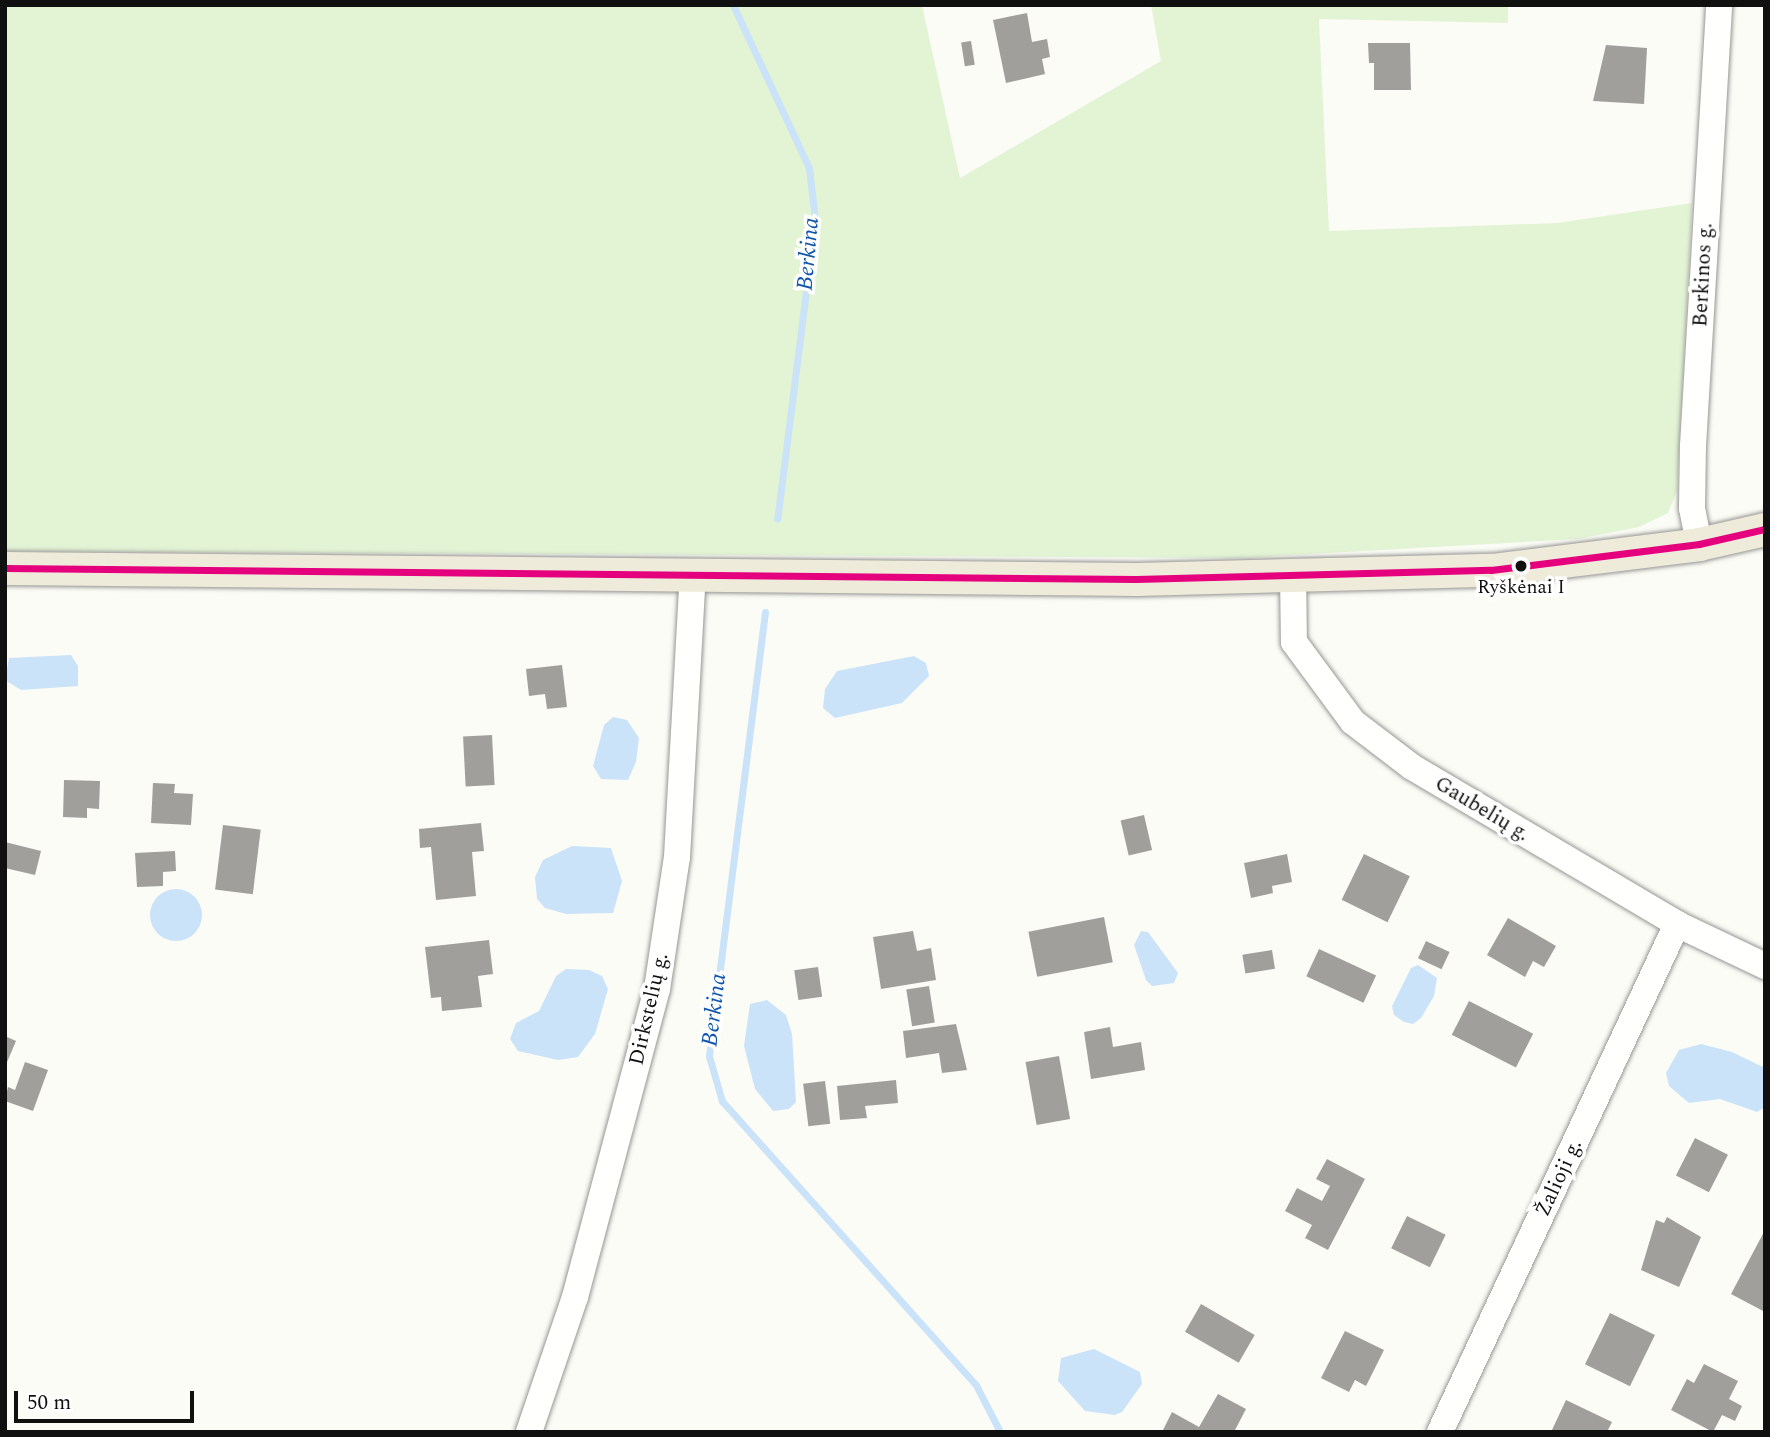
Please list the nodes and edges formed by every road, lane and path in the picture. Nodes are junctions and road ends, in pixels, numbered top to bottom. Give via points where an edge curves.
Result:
1 (1719, 5) edge
2 (1765, 529) edge
3 (1699, 544) junction
4 (5, 568) edge
5 (693, 572) junction
6 (1293, 574) junction
7 (1677, 924) junction
8 (1765, 966) edge
9 (529, 1432) edge
10 (1440, 1432) edge

1 - 3 street, Berkinos g. via 1693,446 1692,508
2 - 3 main road
3 - 6 main road via 1491,570
4 - 5 main road
5 - 6 main road via 1136,579
5 - 9 street, Dirkstelių g. via 677,857 657,989 575,1297
6 - 7 street, Gaubelių g. via 1294,642 1353,722 1412,767
7 - 8 street, Gaubelių g.
7 - 10 street, Žalioji g.

